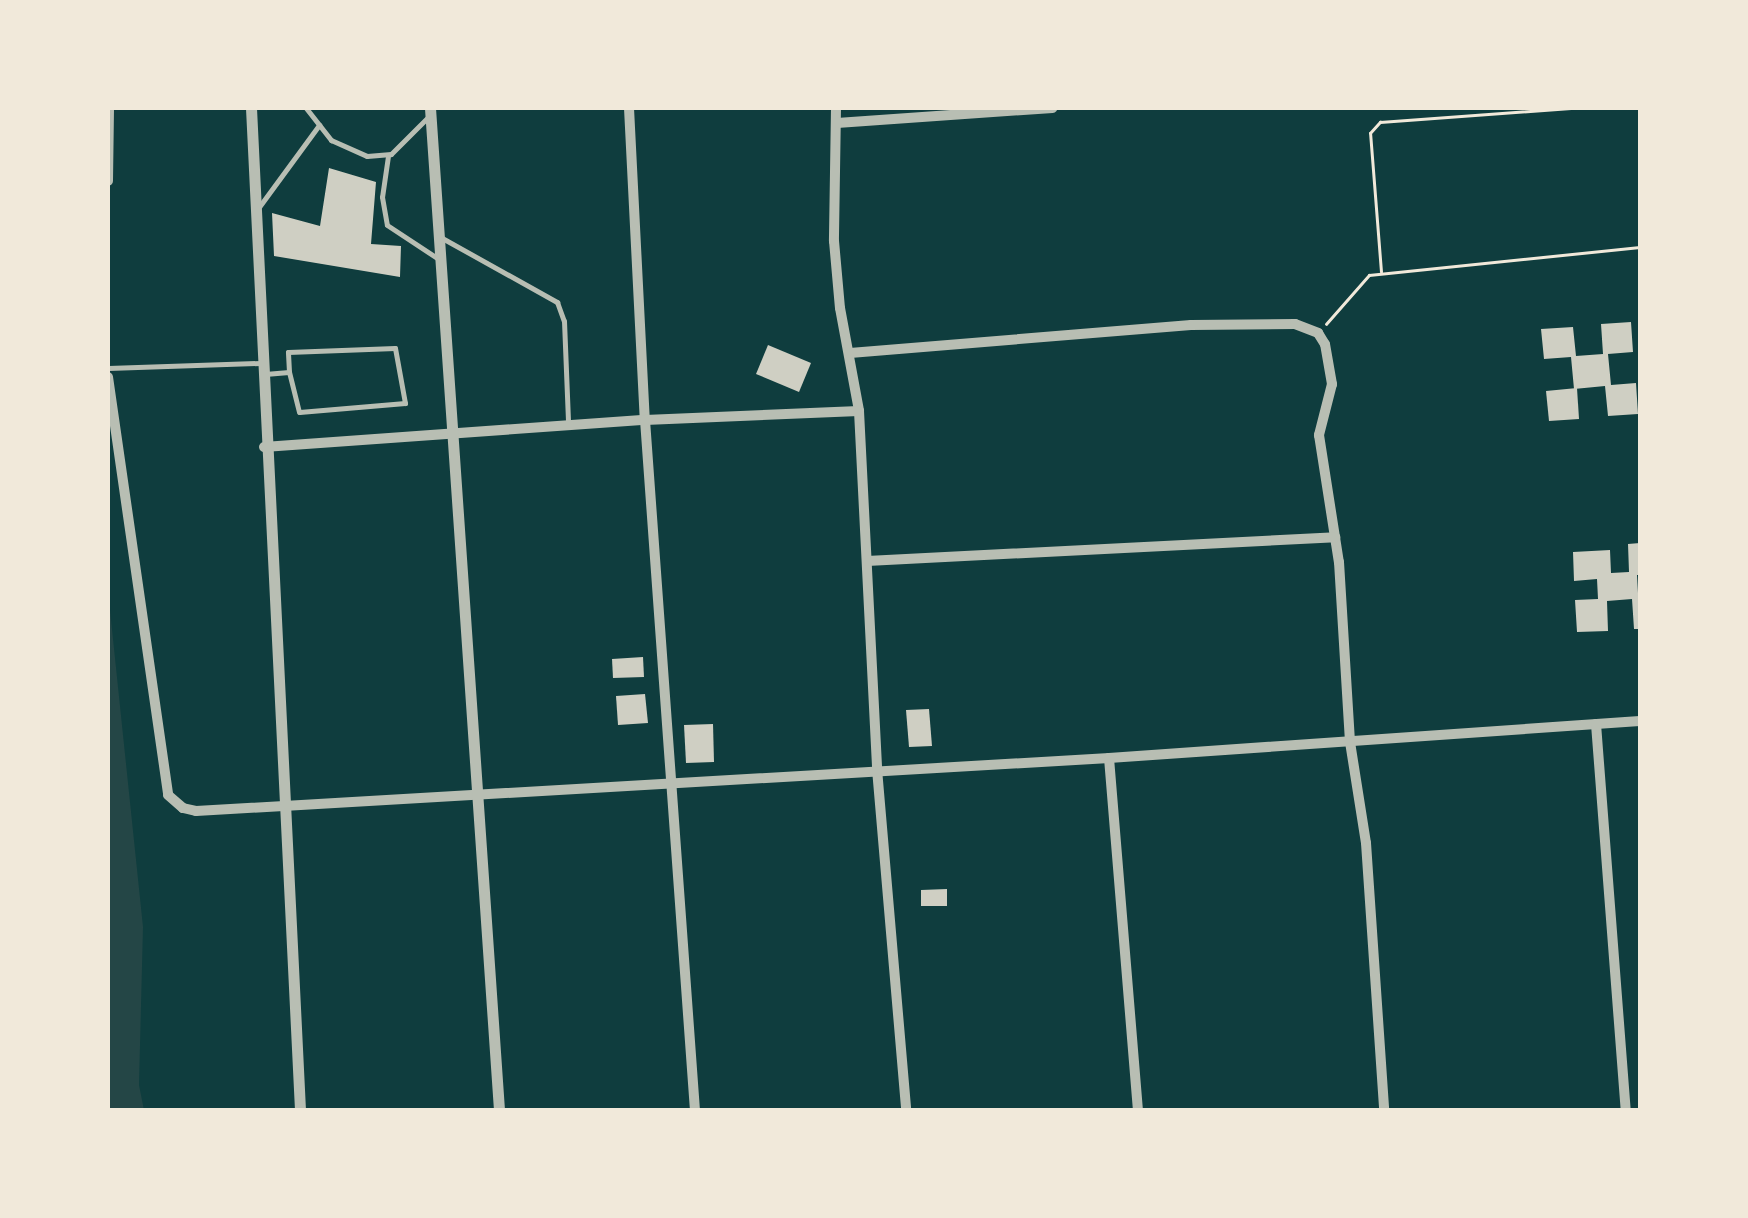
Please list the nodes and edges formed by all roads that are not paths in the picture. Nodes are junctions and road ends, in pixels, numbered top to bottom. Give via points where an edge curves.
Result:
1 (109, 108) edge
2 (252, 108) edge
3 (306, 108) edge
4 (629, 108) edge
5 (836, 108) edge
6 (1052, 108) edge
7 (430, 111) edge
8 (837, 123) junction
9 (319, 125) junction
10 (388, 156) junction
11 (108, 180) edge
12 (256, 212) junction
13 (440, 237) junction
14 (442, 262) junction
15 (850, 353) junction
16 (108, 368) edge
17 (262, 368) junction
18 (288, 372) junction
19 (108, 376) edge
20 (859, 411) junction
21 (646, 420) junction
22 (568, 426) junction
23 (456, 433) junction
24 (264, 448) junction
25 (1335, 536) junction
26 (868, 561) junction
27 (1640, 722) edge
28 (1596, 724) junction
29 (1350, 742) junction
30 (1109, 758) junction
31 (877, 768) junction
32 (672, 782) junction
33 (476, 793) junction
34 (286, 806) junction
35 (300, 1110) edge
36 (499, 1110) edge
37 (694, 1110) edge
38 (906, 1110) edge
39 (1138, 1110) edge
40 (1384, 1110) edge
41 (1626, 1110) edge

1 - 11 street
2 - 12 street
3 - 9 lane
4 - 21 street
5 - 8 street
6 - 8 street
7 - 10 lane
7 - 13 street
8 - 15 street via 834,242
9 - 10 lane via 351,152
9 - 12 lane
10 - 14 lane via 386,226
12 - 17 street
13 - 14 street
13 - 22 lane via 557,302 564,321
14 - 23 street
15 - 20 street
15 - 25 street via 1191,326 1294,324 1318,333 1332,384 1320,435
16 - 17 lane
17 - 18 lane
17 - 24 street
18 - 18 lane via 288,352 396,348 405,403 300,412
19 - 34 street via 168,794 196,811
20 - 21 street
20 - 26 street
21 - 22 street
21 - 32 street
22 - 23 street
23 - 24 street
23 - 33 street
24 - 34 street
25 - 26 street
25 - 29 street
26 - 31 street
27 - 28 street
28 - 29 street
28 - 41 street
29 - 30 street
29 - 40 street via 1366,843
30 - 31 street
30 - 39 street
31 - 32 street
31 - 38 street
32 - 33 street
32 - 37 street
33 - 34 street
33 - 36 street
34 - 35 street

